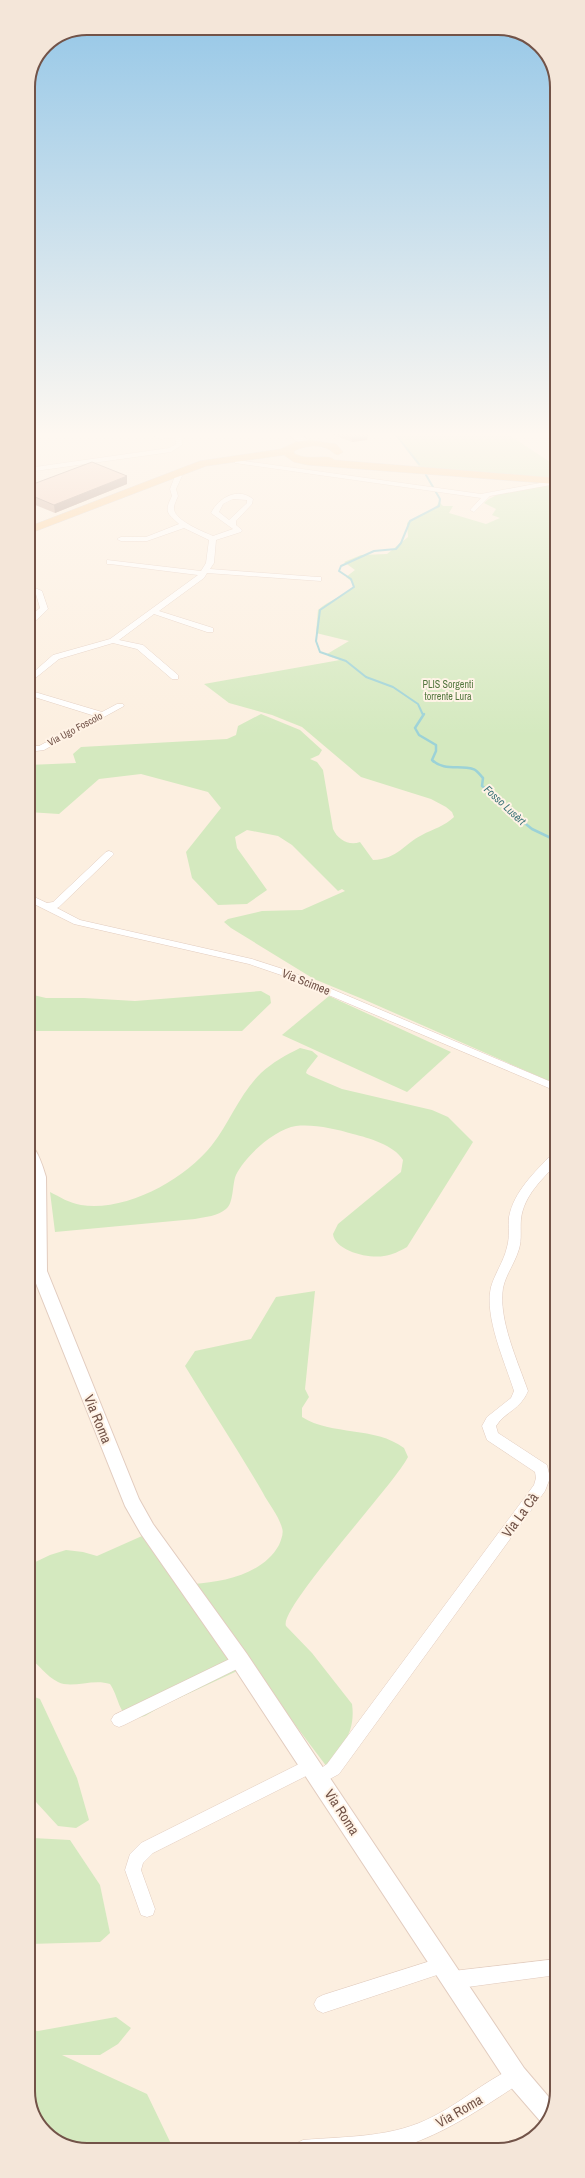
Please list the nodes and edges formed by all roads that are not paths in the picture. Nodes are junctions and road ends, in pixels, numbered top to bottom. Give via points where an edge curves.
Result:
1 (164, 533) edge
2 (199, 533) edge
3 (234, 533) edge
4 (121, 539) dead end
5 (213, 540) junction
6 (110, 562) dead end
7 (204, 572) junction
8 (318, 579) dead end
9 (35, 591) edge
10 (153, 611) junction
11 (35, 617) edge
12 (210, 630) dead end
13 (113, 641) junction
14 (35, 675) edge
15 (175, 677) dead end
16 (35, 694) edge
17 (120, 706) dead end
18 (102, 715) junction
19 (35, 748) edge
20 (109, 854) dead end
21 (35, 900) edge
22 (46, 906) junction
23 (550, 1085) edge
24 (35, 1163) edge
25 (550, 1164) edge
26 (240, 1660) junction
27 (119, 1720) dead end
28 (315, 1772) junction
29 (147, 1909) dead end
30 (550, 1967) edge
31 (448, 1972) junction
32 (323, 2004) dead end
33 (516, 2076) junction
34 (546, 2111) edge
35 (375, 2143) edge

1 - 4 street via 147,539
2 - 5 street
3 - 5 street
5 - 7 street via 211,556
6 - 7 street
7 - 8 street
7 - 10 street via 180,593
9 - 11 street via 39,593 44,609
10 - 12 street
10 - 13 street
13 - 14 street via 67,654 47,664
13 - 15 street via 140,647
16 - 18 street
17 - 18 street, Via Ugo Foscolo
18 - 19 street, Via Ugo Foscolo via 41,748
20 - 22 street via 56,905
21 - 22 street, Via Scimee
22 - 23 street, Via Scimee via 78,922 252,962 285,973
24 - 26 street, Via Roma via 40,1191 37,1250 39,1271 131,1501 147,1529
25 - 28 street, Via La Cà via 520,1200 515,1214 513,1248 497,1288 499,1318 522,1392 520,1399 493,1418 489,1426 492,1436 542,1470 540,1487 333,1769
26 - 27 street
26 - 28 street, Via Roma
28 - 29 street via 147,1848 136,1859 133,1870
28 - 31 street, Via Roma
30 - 31 street
31 - 32 street
31 - 33 street, Via Roma
33 - 34 street, Via Roma
33 - 35 street, Via Roma via 455,2114 423,2130 398,2139

